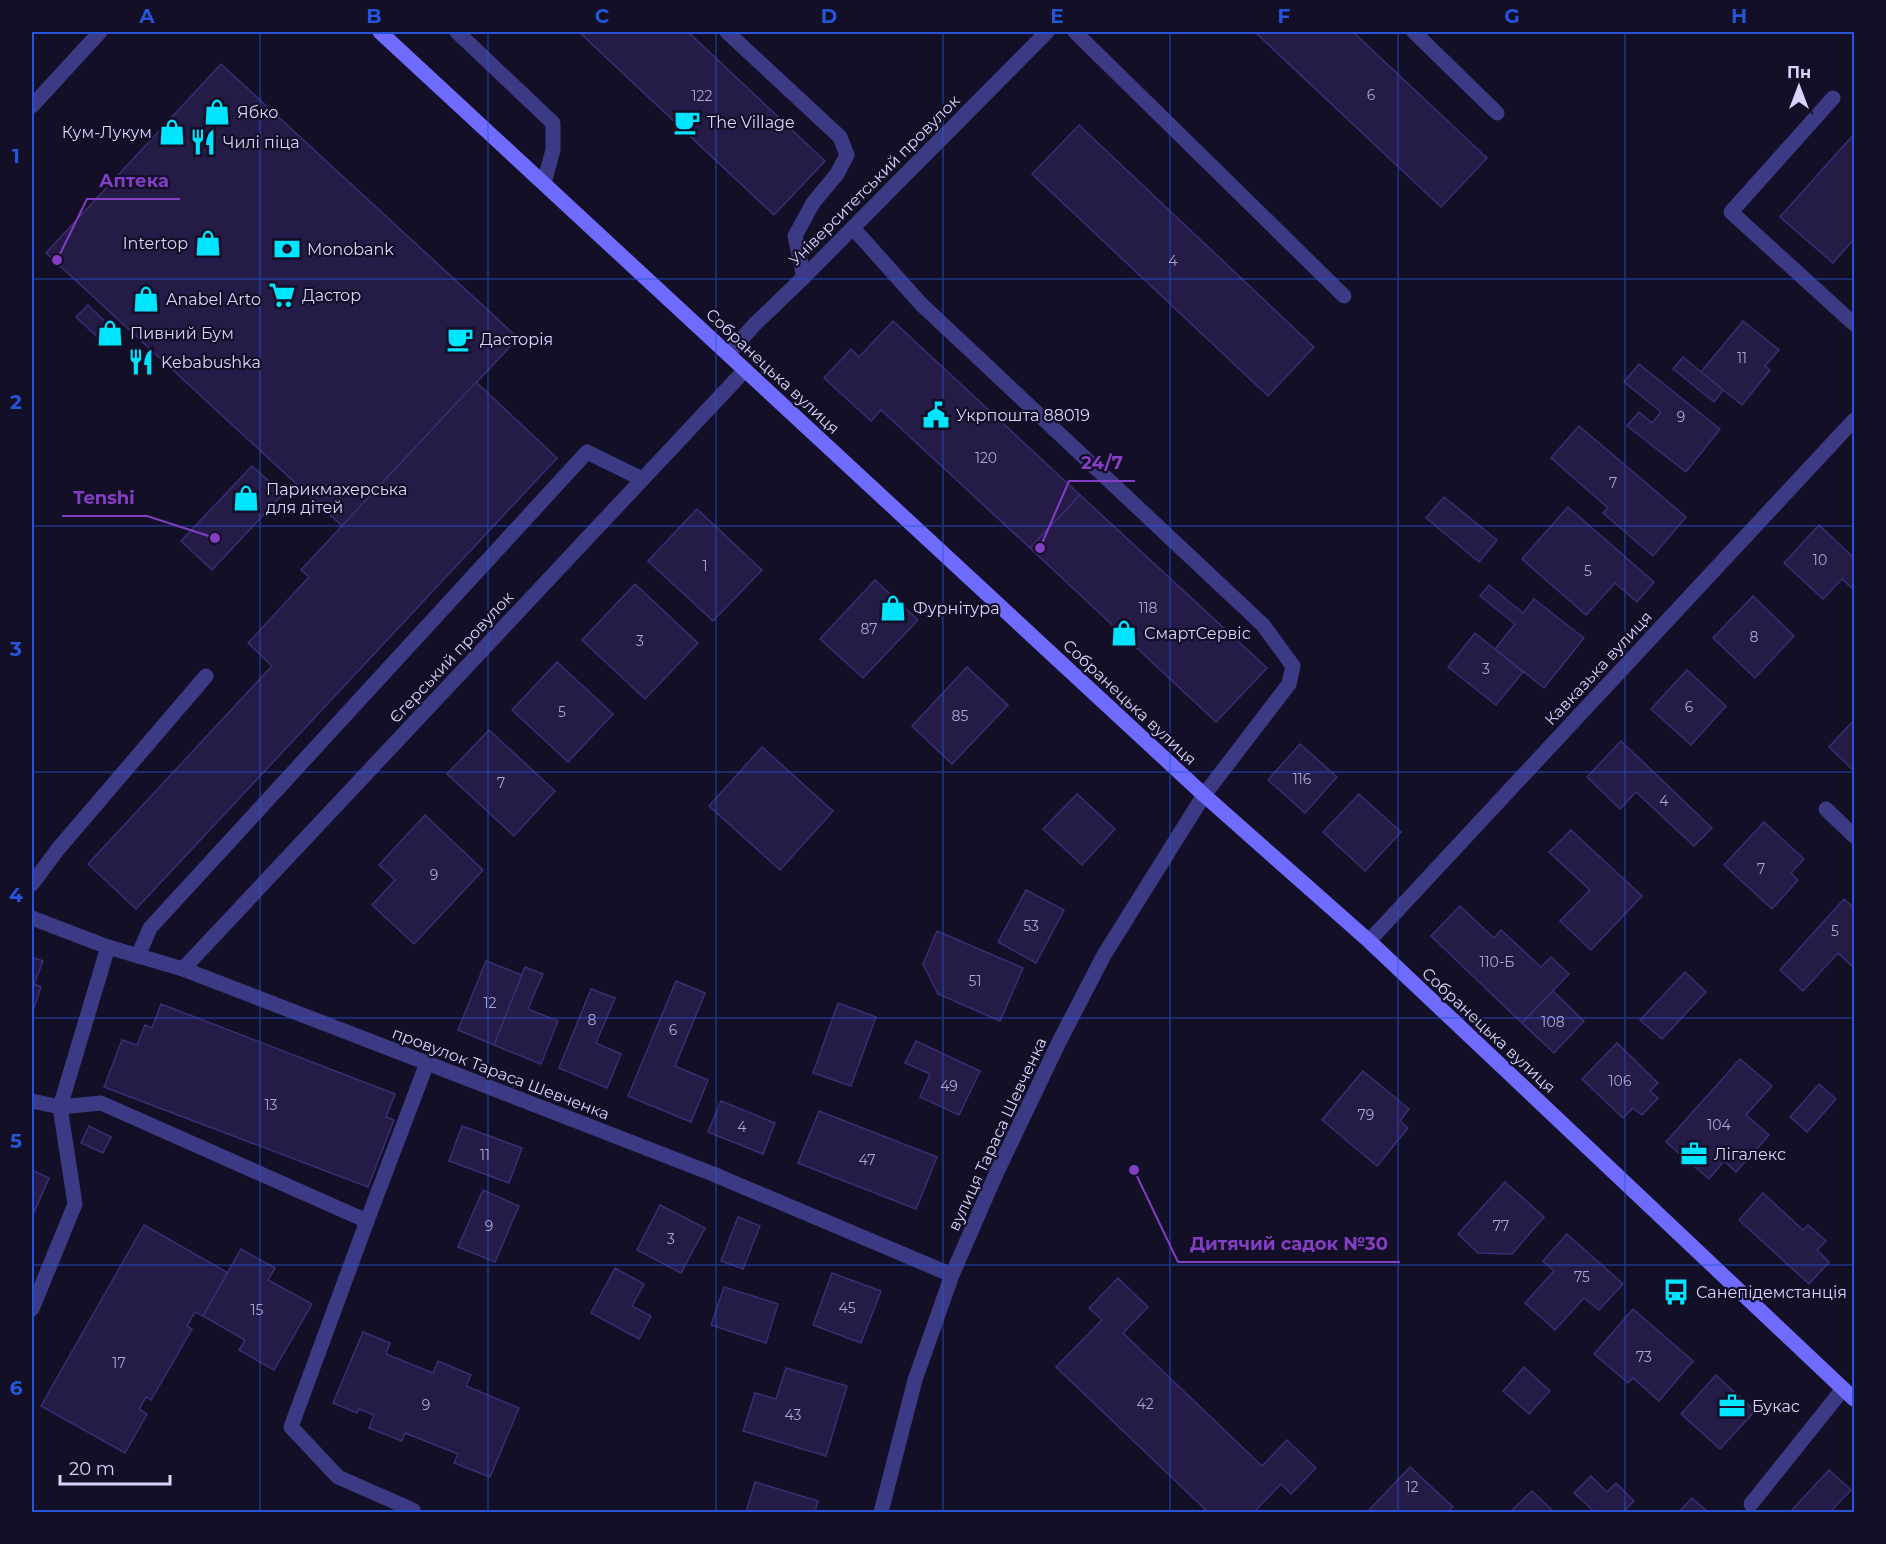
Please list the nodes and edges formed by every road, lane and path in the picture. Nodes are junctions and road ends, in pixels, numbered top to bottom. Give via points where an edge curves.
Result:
1 (100, 32) edge
2 (380, 32) edge
3 (457, 32) edge
4 (727, 32) edge
5 (1047, 32) edge
6 (1075, 32) edge
7 (1414, 32) edge
8 (1833, 98) dead end
9 (32, 106) edge
10 (1497, 113) dead end
11 (544, 183) junction
12 (853, 228) junction
13 (804, 277) junction
14 (1344, 296) dead end
15 (1854, 324) edge
16 (728, 354) junction
17 (745, 370) junction
18 (1854, 420) edge
19 (642, 479) junction
20 (206, 676) dead end
21 (1204, 795) junction
22 (1826, 809) dead end
23 (1854, 836) edge
24 (32, 884) edge
25 (32, 918) edge
26 (1369, 941) junction
27 (108, 947) junction
28 (138, 956) junction
29 (183, 969) junction
30 (428, 1063) junction
31 (32, 1101) edge
32 (60, 1107) junction
33 (367, 1221) junction
34 (952, 1275) junction
35 (32, 1309) edge
36 (1849, 1394) edge
37 (1751, 1503) dead end
38 (413, 1510) dead end
39 (881, 1512) edge

1 - 9 street
2 - 11 main road, Собранецька вулиця
3 - 11 street via 554,123 554,150
4 - 13 street via 840,136 847,155 795,236
5 - 12 street, Університетський провулок
6 - 14 street
7 - 10 street
8 - 15 street via 1731,212
11 - 16 main road, Собранецька вулиця
12 - 13 street, Університетський провулок
12 - 21 street, вулиця Тараса Шевченка via 921,303 1263,625 1293,666 1289,684
13 - 16 street, Університетський провулок
16 - 17 main road, Собранецька вулиця
17 - 19 street, Єгерський провулок
17 - 21 main road, Собранецька вулиця
18 - 26 street, Кавказька вулиця
19 - 28 street via 587,452 150,928
19 - 29 street, Єгерський провулок
20 - 24 street
21 - 26 main road, Собранецька вулиця
21 - 34 street, вулиця Тараса Шевченка via 1104,955 1058,1044
22 - 23 street
25 - 27 street, провулок Тараса Шевченка
26 - 36 main road, Собранецька вулиця
27 - 28 street, провулок Тараса Шевченка
27 - 32 street
28 - 29 street, провулок Тараса Шевченка
29 - 30 street, провулок Тараса Шевченка
30 - 33 street
30 - 34 street, провулок Тараса Шевченка via 713,1174
31 - 32 street
32 - 33 street via 101,1103
32 - 35 street via 75,1204
33 - 38 street via 291,1427 338,1477
34 - 39 street, вулиця Тараса Шевченка via 915,1380
36 - 37 street

